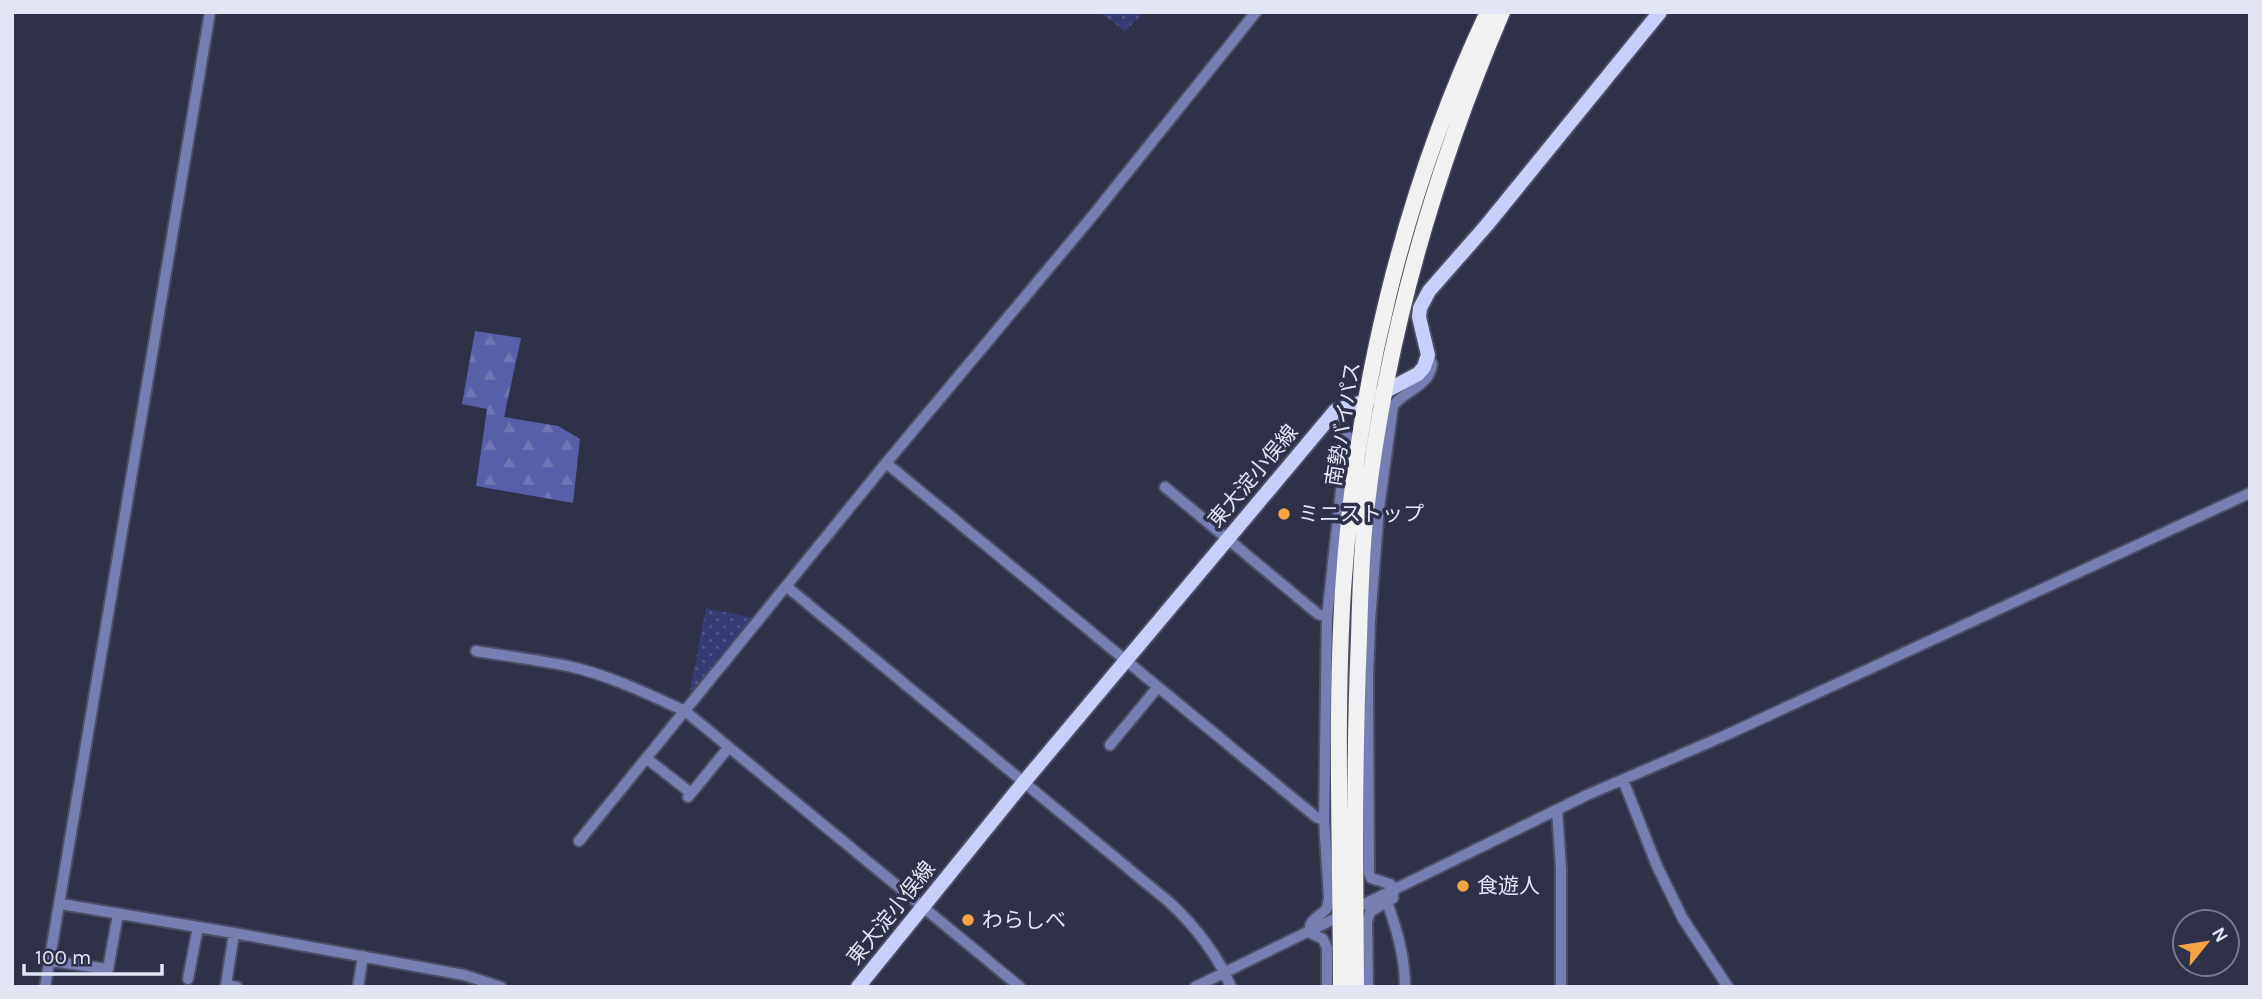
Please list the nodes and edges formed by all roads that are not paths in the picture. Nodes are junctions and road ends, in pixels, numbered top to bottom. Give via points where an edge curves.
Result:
1 (210, 12) edge
2 (1256, 12) edge
3 (1488, 12) edge
4 (1502, 12) edge
5 (1660, 12) edge
6 (1428, 355) junction
7 (1384, 392) junction
8 (1366, 401) junction
9 (1330, 417) junction
10 (886, 463) junction
11 (1165, 487) dead end
12 (2250, 492) edge
13 (1229, 539) junction
14 (786, 586) junction
15 (1326, 617) junction
16 (476, 651) dead end
17 (1127, 660) junction
18 (1158, 687) junction
19 (685, 711) junction
20 (1110, 745) dead end
21 (729, 747) junction
22 (646, 758) junction
23 (1622, 780) junction
24 (1024, 782) junction
25 (1557, 810) junction
26 (1324, 820) junction
27 (579, 841) dead end
28 (1394, 888) junction
29 (1387, 902) junction
30 (61, 904) junction
31 (1356, 907) junction
32 (923, 908) junction
33 (118, 914) junction
34 (1340, 915) junction
35 (198, 927) junction
36 (1310, 930) junction
37 (234, 933) junction
38 (363, 956) junction
39 (50, 961) junction
40 (1225, 973) junction
41 (188, 979) dead end
42 (45, 987) edge
43 (237, 987) edge
44 (358, 987) edge
45 (501, 987) edge
46 (858, 987) edge
47 (1020, 987) edge
48 (1195, 987) edge
49 (1231, 987) edge
50 (1327, 987) edge
51 (1340, 987) edge
52 (1356, 987) edge
53 (1368, 987) edge
54 (1405, 987) edge
55 (1562, 987) edge
56 (1728, 987) edge

1 - 30 street
2 - 10 street
3 - 8 highway, 南勢バイパス via 1415,204 1392,281
4 - 7 highway, 南勢バイパス via 1433,193
5 - 6 main road via 1429,291 1419,317
6 - 7 main road, 東大淀小俣線 via 1418,374
6 - 28 street via 1432,363 1427,378 1393,405 1370,621 1369,873
7 - 8 main road, 東大淀小俣線
7 - 31 highway, 南勢バイパス via 1361,589
8 - 9 main road, 東大淀小俣線 via 1340,408
8 - 34 highway, 南勢バイパス via 1343,589
9 - 13 main road, 東大淀小俣線
9 - 15 street via 1347,436
10 - 14 street
10 - 17 street
11 - 13 street
12 - 23 street
13 - 15 street
13 - 17 main road, 東大淀小俣線
14 - 19 street
14 - 24 street
15 - 26 street
16 - 19 street via 568,666
17 - 18 street
17 - 24 main road, 東大淀小俣線
18 - 20 street
18 - 26 street
19 - 21 street
19 - 22 street
21 - 22 street via 690,795
21 - 32 street
22 - 27 street
23 - 25 street
23 - 56 street via 1678,908
24 - 32 main road, 東大淀小俣線
24 - 40 street via 1191,922
25 - 28 street
25 - 55 street
26 - 36 street via 1329,898
28 - 29 street via 1393,898
28 - 31 street
29 - 53 street via 1370,912 1367,922
29 - 54 street via 1399,934
30 - 33 street
30 - 39 street
31 - 34 street
31 - 52 highway, 南勢バイパス
32 - 46 main road, 東大淀小俣線
32 - 47 street
33 - 35 street
33 - 39 street via 108,969
34 - 36 street
34 - 51 highway, 南勢バイパス
35 - 37 street
35 - 41 street
36 - 40 street
36 - 50 street via 1325,944
37 - 38 street
37 - 43 street via 226,985
38 - 44 street
38 - 45 street via 464,975
39 - 42 street
40 - 48 street
40 - 49 street

